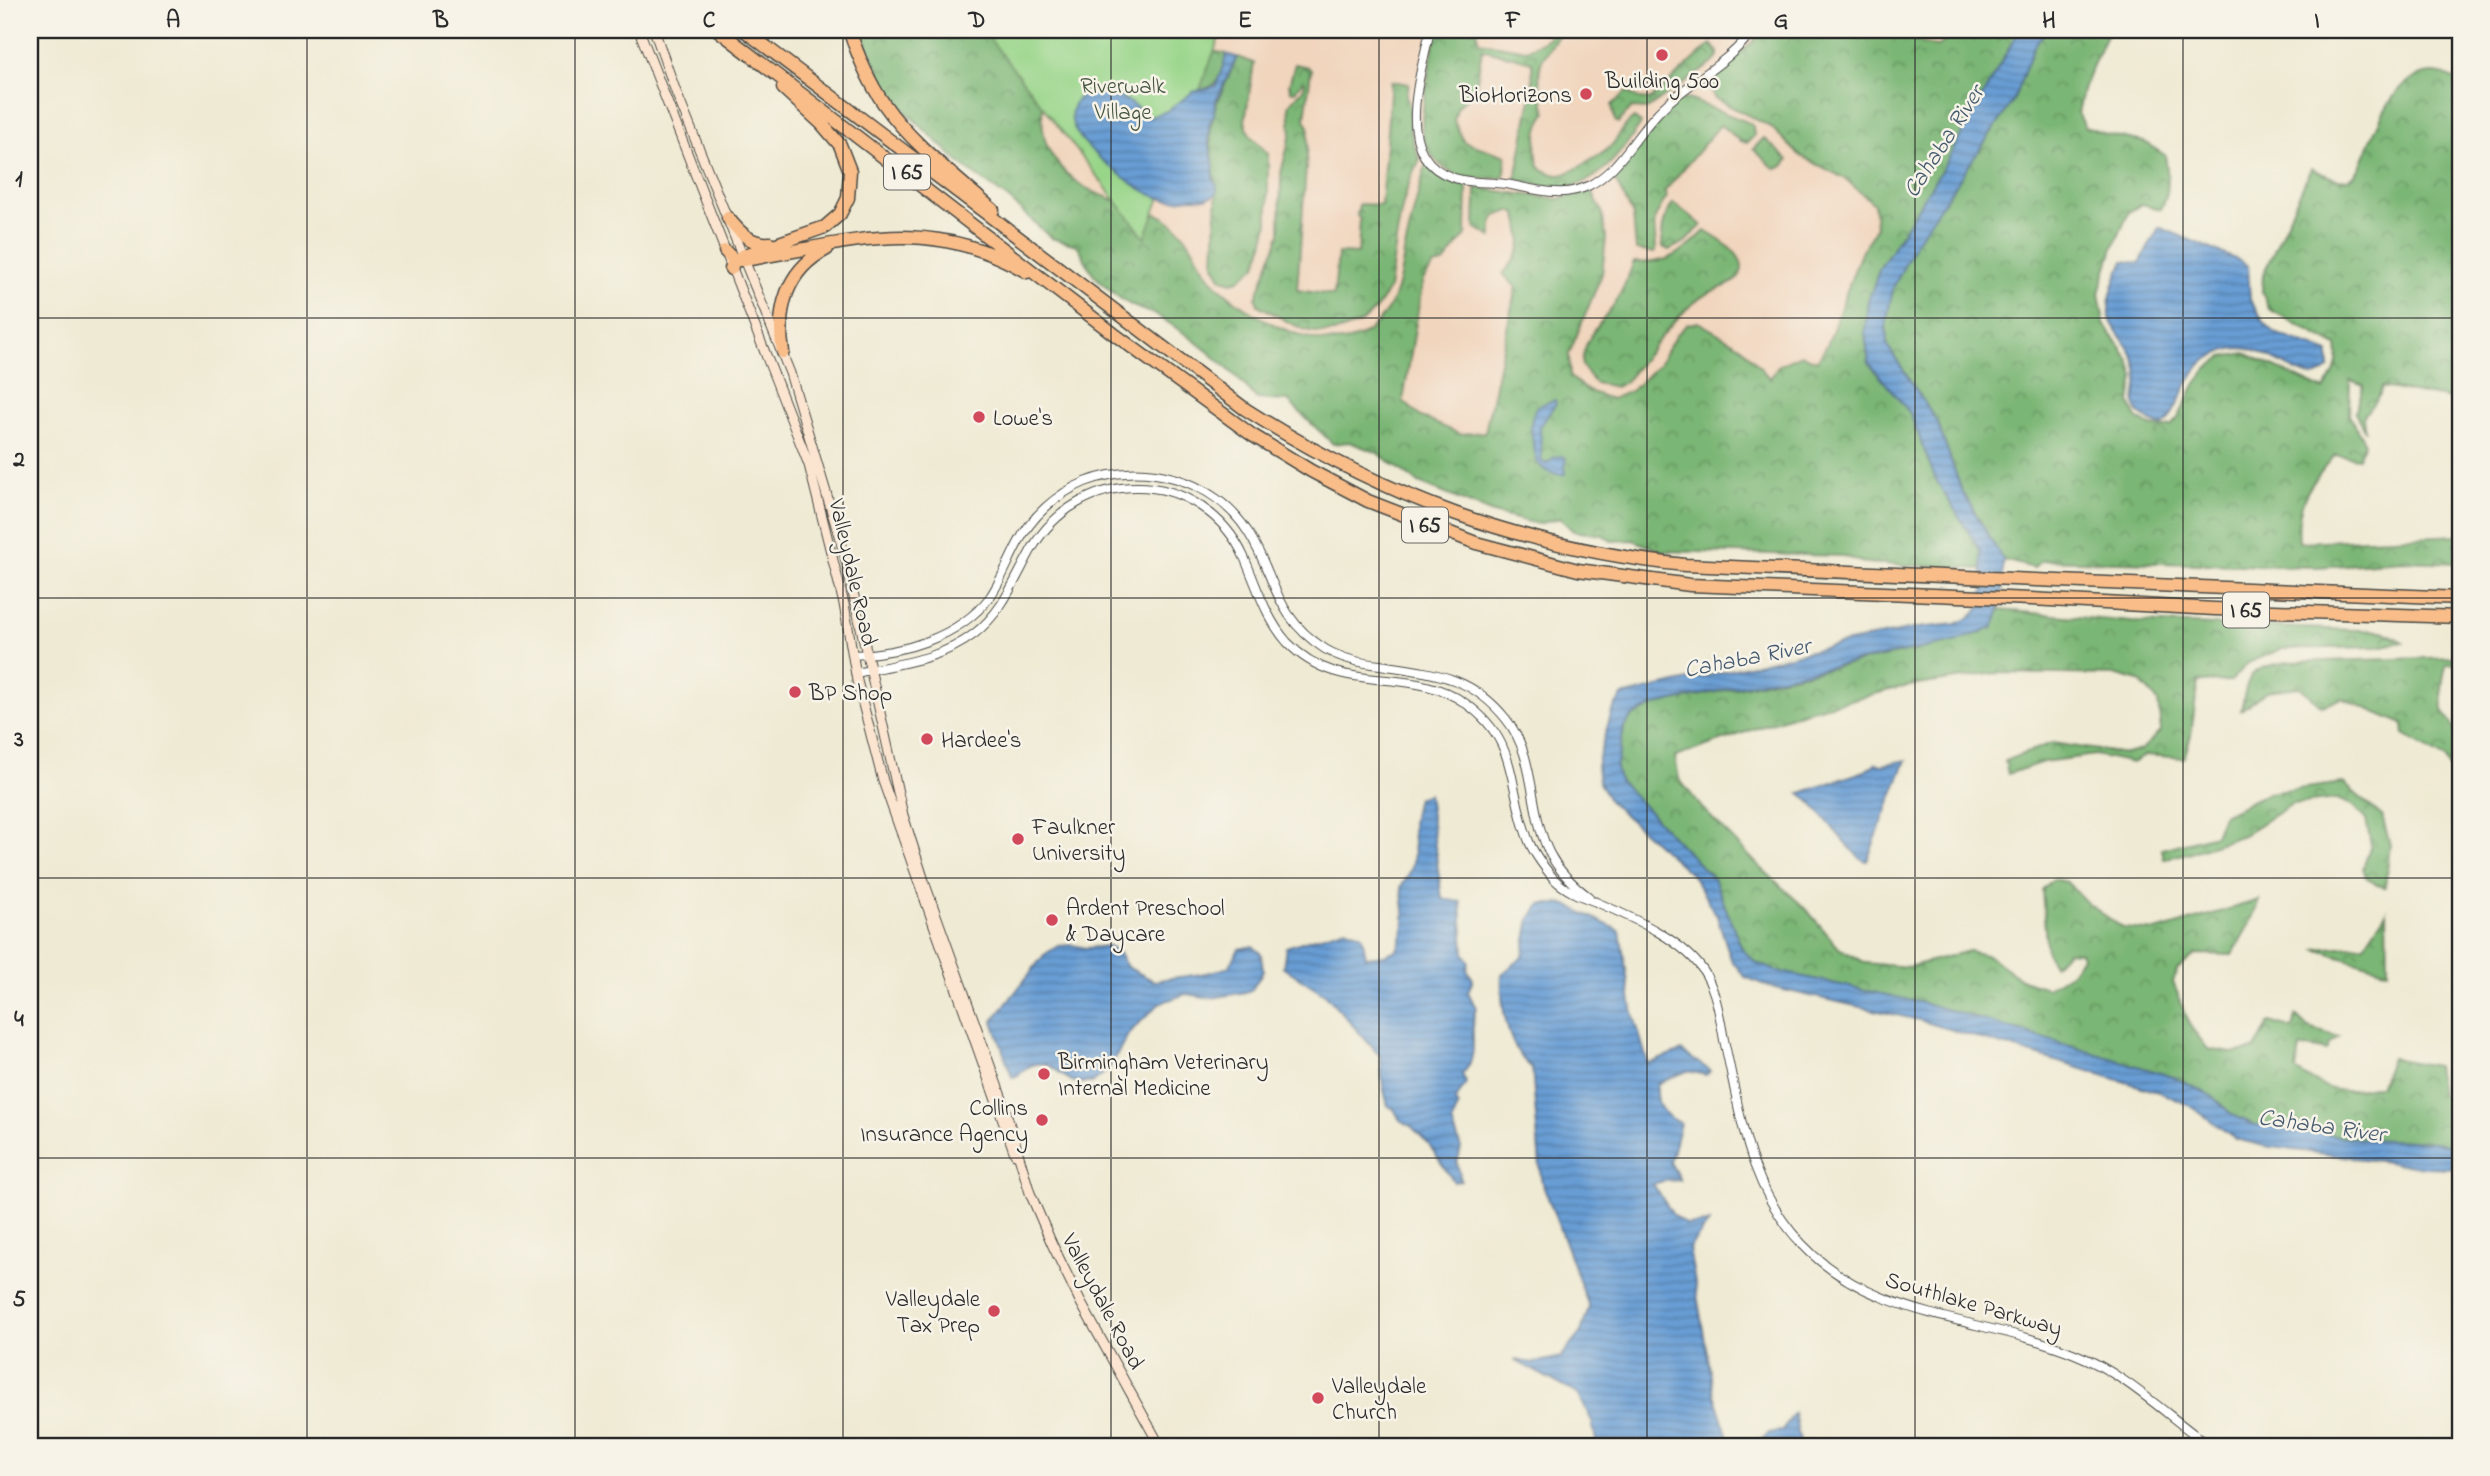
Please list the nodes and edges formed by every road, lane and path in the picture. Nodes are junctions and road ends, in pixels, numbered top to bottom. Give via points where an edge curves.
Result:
1 (639, 30) edge
2 (654, 30) edge
3 (718, 30) edge
4 (744, 30) edge
5 (849, 30) edge
6 (1430, 30) edge
7 (1753, 30) edge
8 (760, 61) junction
9 (728, 218) junction
10 (778, 243) junction
11 (834, 244) junction
12 (1031, 247) junction
13 (735, 259) junction
14 (1052, 285) junction
15 (783, 352) junction
16 (1044, 509) junction
17 (1055, 520) junction
18 (2460, 598) edge
19 (2460, 617) edge
20 (866, 654) junction
21 (854, 655) junction
22 (870, 670) junction
23 (856, 673) junction
24 (1597, 903) junction
25 (1023, 1170) junction
26 (1160, 1446) edge
27 (2210, 1446) edge

1 - 13 main road, Valleydale Road
2 - 9 main road, Valleydale Road
3 - 8 highway, I 65
4 - 12 highway, I 65
5 - 12 highway via 872,84 901,125
6 - 7 street via 1414,119 1417,141 1429,162 1461,180 1558,192 1584,188 1607,173 1655,115 1731,54
8 - 10 highway via 832,135 850,171 848,198 833,222
8 - 14 highway, I 65
9 - 10 highway via 746,237 764,244
9 - 13 main road, Valleydale Road
10 - 13 highway
11 - 13 highway
11 - 14 highway via 883,236 940,239 992,254
11 - 15 highway via 805,264 788,288 780,323
12 - 18 highway, I 65 via 1219,390 1346,468 1432,507 1536,540 1685,565
13 - 15 main road, Valleydale Road
13 - 21 main road, Valleydale Road via 809,465
14 - 19 highway, I 65 via 1270,447 1368,501 1446,533 1528,558 1622,578 1718,587
15 - 20 main road, Valleydale Road via 838,530
16 - 17 street
16 - 20 street, Southlake Parkway via 1022,537 990,596 971,617 929,641
16 - 24 street, Southlake Parkway via 1082,483 1128,472 1172,477 1217,499 1255,544 1289,618 1315,642 1353,661 1450,677 1493,704 1510,724 1522,750 1549,853 1567,877
17 - 22 street, Southlake Parkway via 1033,546 1001,606 974,634 933,655
17 - 24 street, Southlake Parkway via 1089,497 1120,488 1162,490 1201,506 1234,538 1269,618 1299,652 1323,668 1350,677 1416,682 1438,689 1463,701 1485,720 1510,764 1526,834 1535,853 1557,881
20 - 21 street, Southlake Parkway
20 - 22 main road, Valleydale Road
21 - 23 main road, Valleydale Road
22 - 23 street, Southlake Parkway
22 - 25 main road, Valleydale Road via 914,853
23 - 25 main road, Valleydale Road via 891,809
24 - 27 street, Southlake Parkway via 1675,942 1706,974 1756,1173 1786,1226 1814,1256 1855,1286 1886,1300 2083,1357
25 - 26 main road, Valleydale Road via 1062,1264

